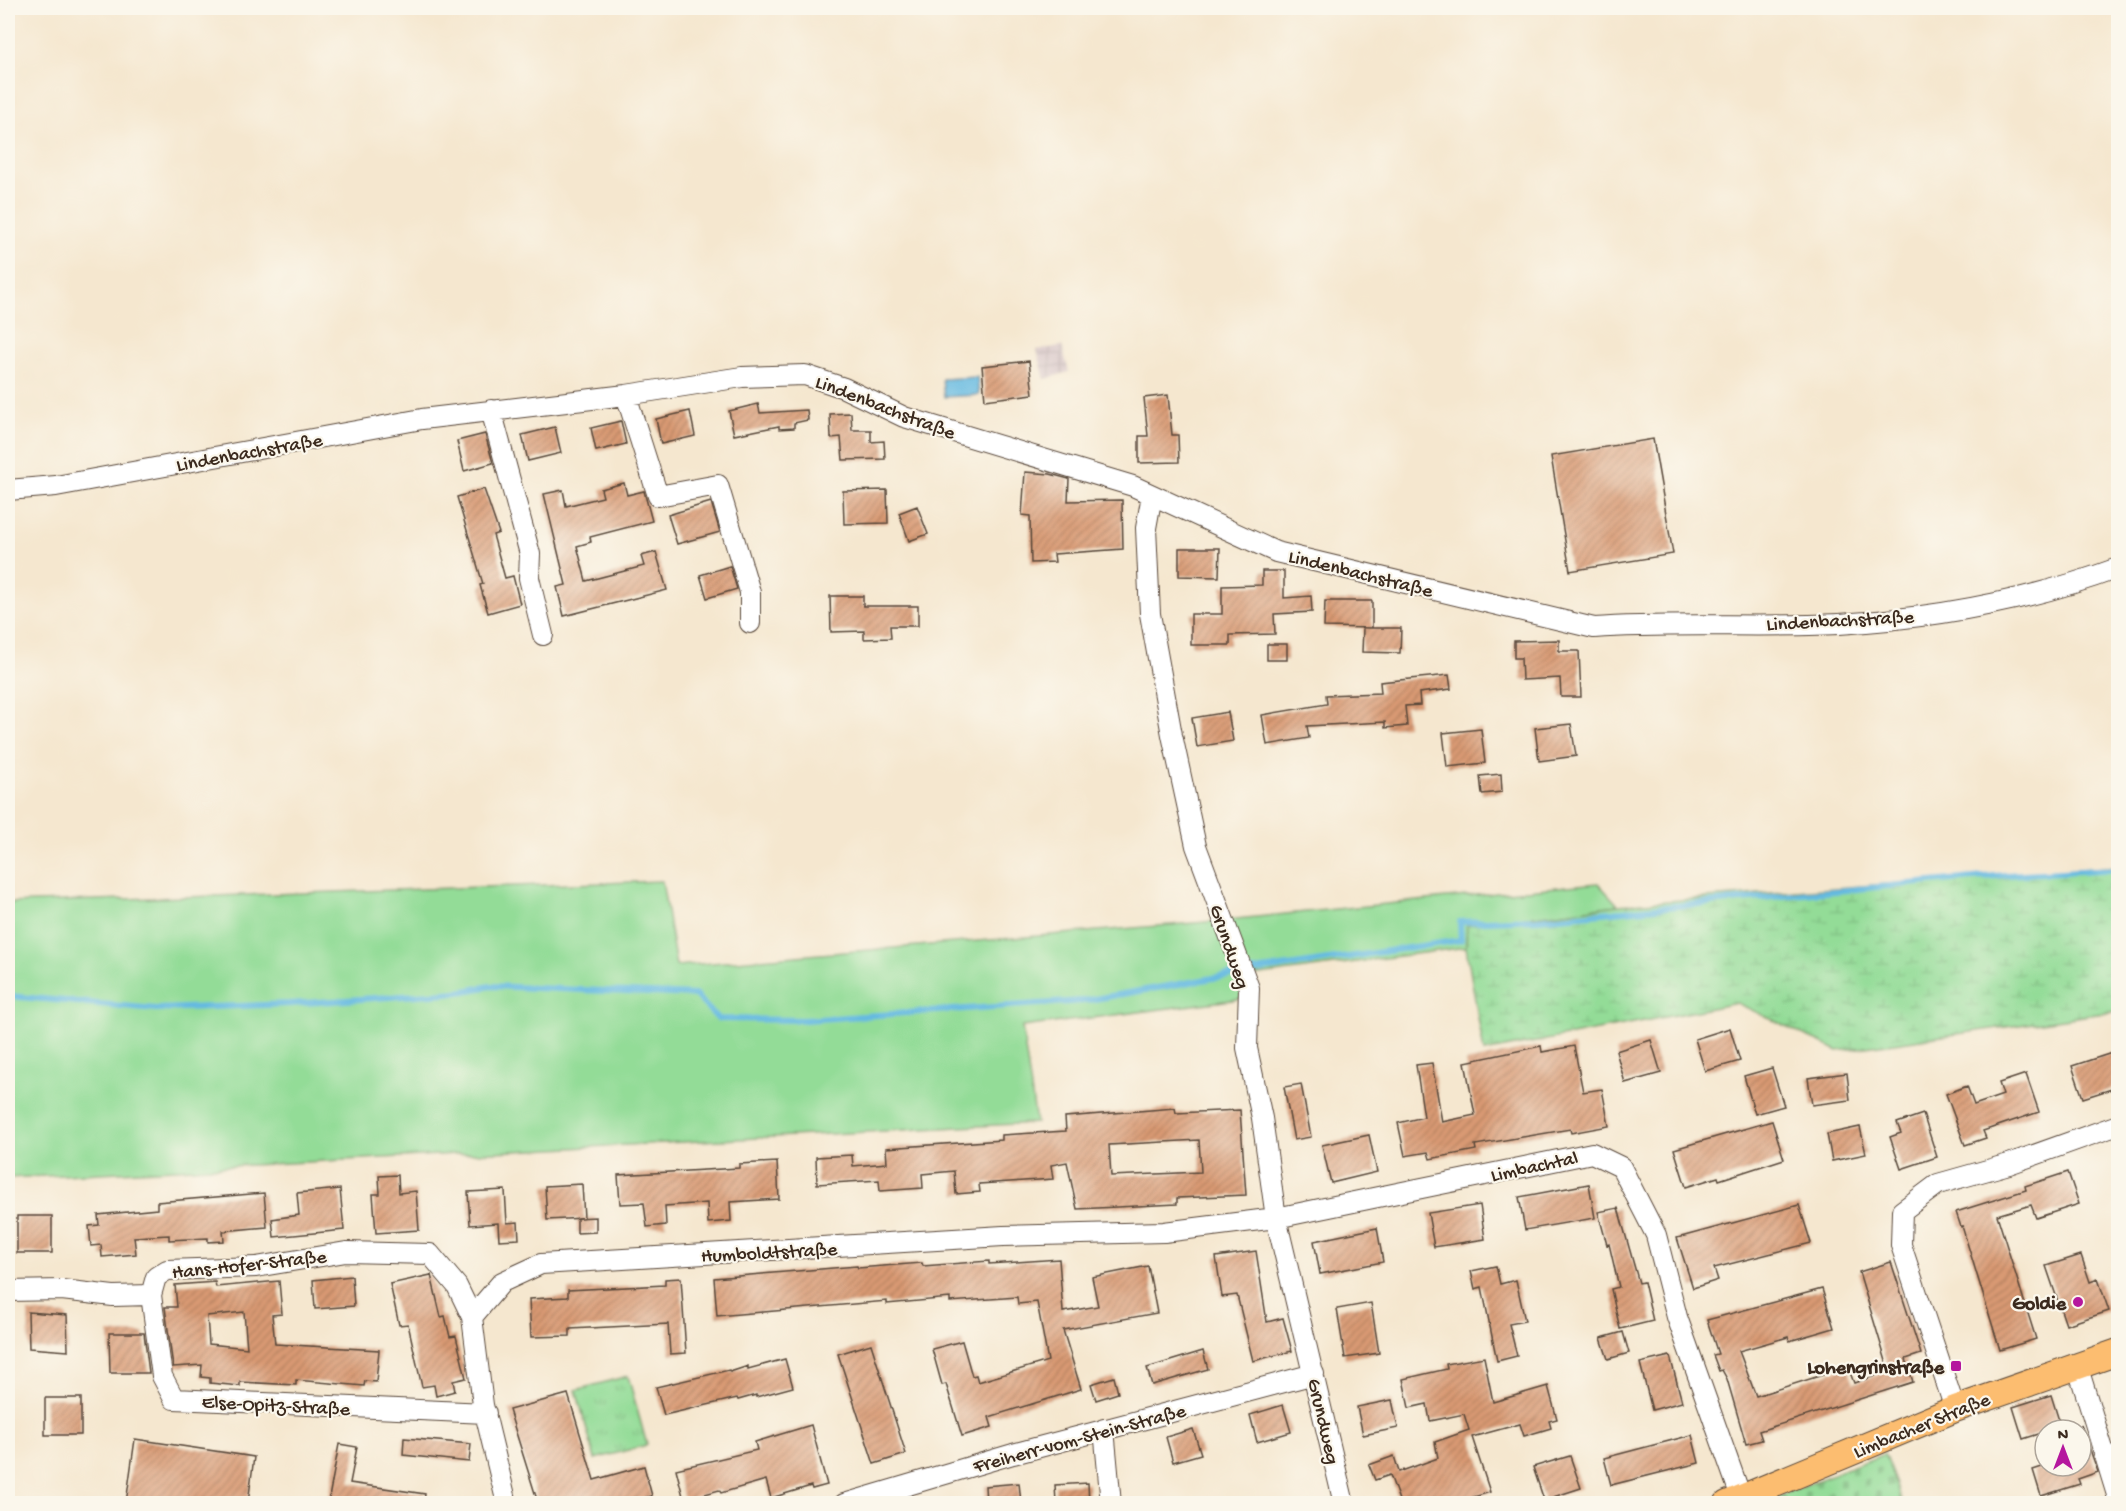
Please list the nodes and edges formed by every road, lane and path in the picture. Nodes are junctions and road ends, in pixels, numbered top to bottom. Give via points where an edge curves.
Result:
1 (626, 394) junction
2 (491, 410) junction
3 (8, 490) edge
4 (1152, 495) junction
5 (2118, 568) edge
6 (750, 623) dead end
7 (543, 635) dead end
8 (2118, 1125) edge
9 (1276, 1218) junction
10 (8, 1291) edge
11 (151, 1295) junction
12 (472, 1317) junction
13 (2118, 1352) edge
14 (2077, 1365) junction
15 (1314, 1374) junction
16 (1955, 1409) junction
17 (486, 1413) junction
18 (1104, 1429) junction
19 (2118, 1498) edge
20 (1734, 1500) edge
21 (507, 1503) edge
22 (844, 1503) edge
23 (1111, 1503) edge
24 (1344, 1503) edge

1 - 2 street, Lindenbachstraße
1 - 4 street, Lindenbachstraße via 742,377 805,375 844,388 904,417
1 - 6 street via 658,496 718,485 750,592
2 - 3 street, Lindenbachstraße via 422,419 56,486
2 - 7 street via 530,554 529,578
4 - 5 street, Lindenbachstraße via 1276,552 1594,628 1641,624 1838,624 1939,614 2025,598
4 - 9 street, Grundweg via 1146,528 1155,643 1196,846 1249,988 1247,1048 1262,1118
8 - 16 street via 2009,1164 1938,1184 1902,1211 1901,1245
9 - 12 street, Humboldtstraße via 1164,1232 1003,1236 541,1264 502,1282
9 - 15 street, Grundweg
9 - 20 street, Limbachtal via 1592,1153 1621,1167 1656,1236
10 - 11 street, Hans-Hofer-Straße
11 - 12 street, Hans-Hofer-Straße via 156,1277 167,1270 256,1267 346,1252 430,1254 457,1286
11 - 17 street, Else-Opitz-Straße via 162,1376 174,1399
12 - 17 street
13 - 14 main road, Limbacher Straße
14 - 16 main road, Limbacher Straße
14 - 19 street
15 - 18 street, Freiherr-vom-Stein-Straße
15 - 24 street, Grundweg
16 - 20 main road, Limbacher Straße
17 - 21 street
18 - 22 street, Freiherr-vom-Stein-Straße
18 - 23 street

